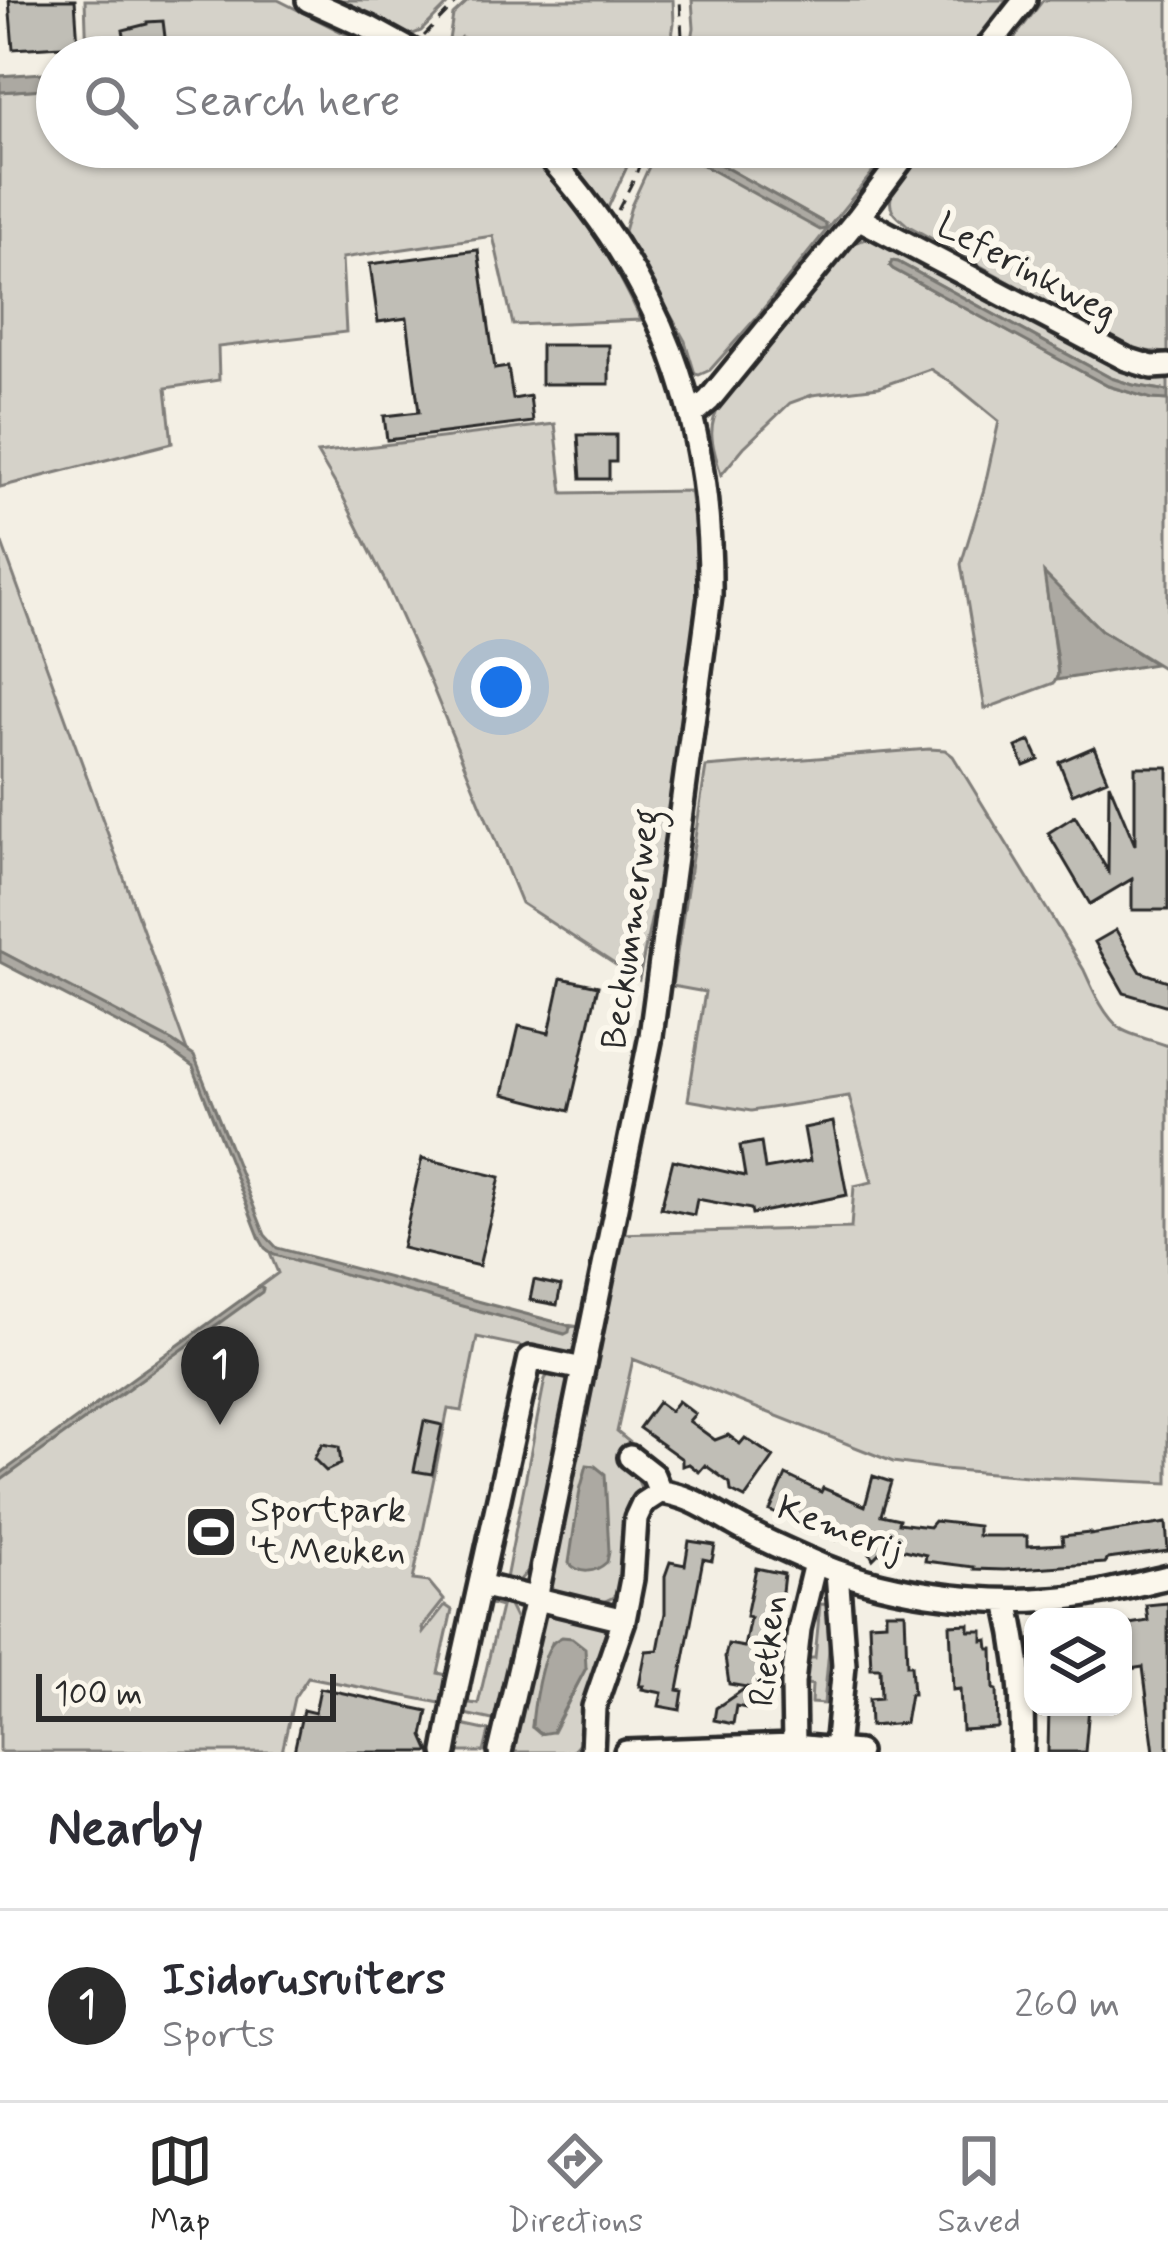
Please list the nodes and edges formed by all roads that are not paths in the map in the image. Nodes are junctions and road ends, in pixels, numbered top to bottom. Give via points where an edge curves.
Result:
1 (308, 0) edge
2 (1025, 0) edge
3 (381, 36) edge
4 (997, 36) edge
5 (559, 168) edge
6 (895, 168) edge
7 (858, 218) junction
8 (1168, 366) edge
9 (693, 414) junction
10 (583, 1369) junction
11 (630, 1457) dead end
12 (660, 1492) junction
13 (815, 1563) junction
14 (837, 1572) junction
15 (1168, 1577) edge
16 (479, 1585) junction
17 (536, 1599) junction
18 (1007, 1601) junction
19 (624, 1620) junction
20 (794, 1746) junction
21 (847, 1751) edge
22 (445, 1752) edge
23 (500, 1752) edge
24 (592, 1752) edge
25 (626, 1752) edge
26 (1022, 1752) edge

1 - 3 street
2 - 4 street
5 - 9 street, Beckummerweg via 634,269
6 - 7 street
7 - 8 street, Leferinkweg via 1126,359
7 - 9 street
9 - 10 street, Beckummerweg via 711,535 706,635 651,1036
10 - 16 street via 530,1358
10 - 17 street, Beckummerweg
11 - 12 street, Kemerij
12 - 13 street, Kemerij via 697,1501
12 - 19 street via 636,1518
13 - 14 street, Kemerij
13 - 20 street, Rietken via 793,1683
14 - 18 street, Kemerij
14 - 21 street, Rietken
15 - 18 street, Kemerij
16 - 17 street
16 - 22 street
17 - 19 street
17 - 23 street, Beckummerweg
18 - 26 street via 1019,1660
19 - 24 street via 594,1707
20 - 21 street
20 - 25 street

